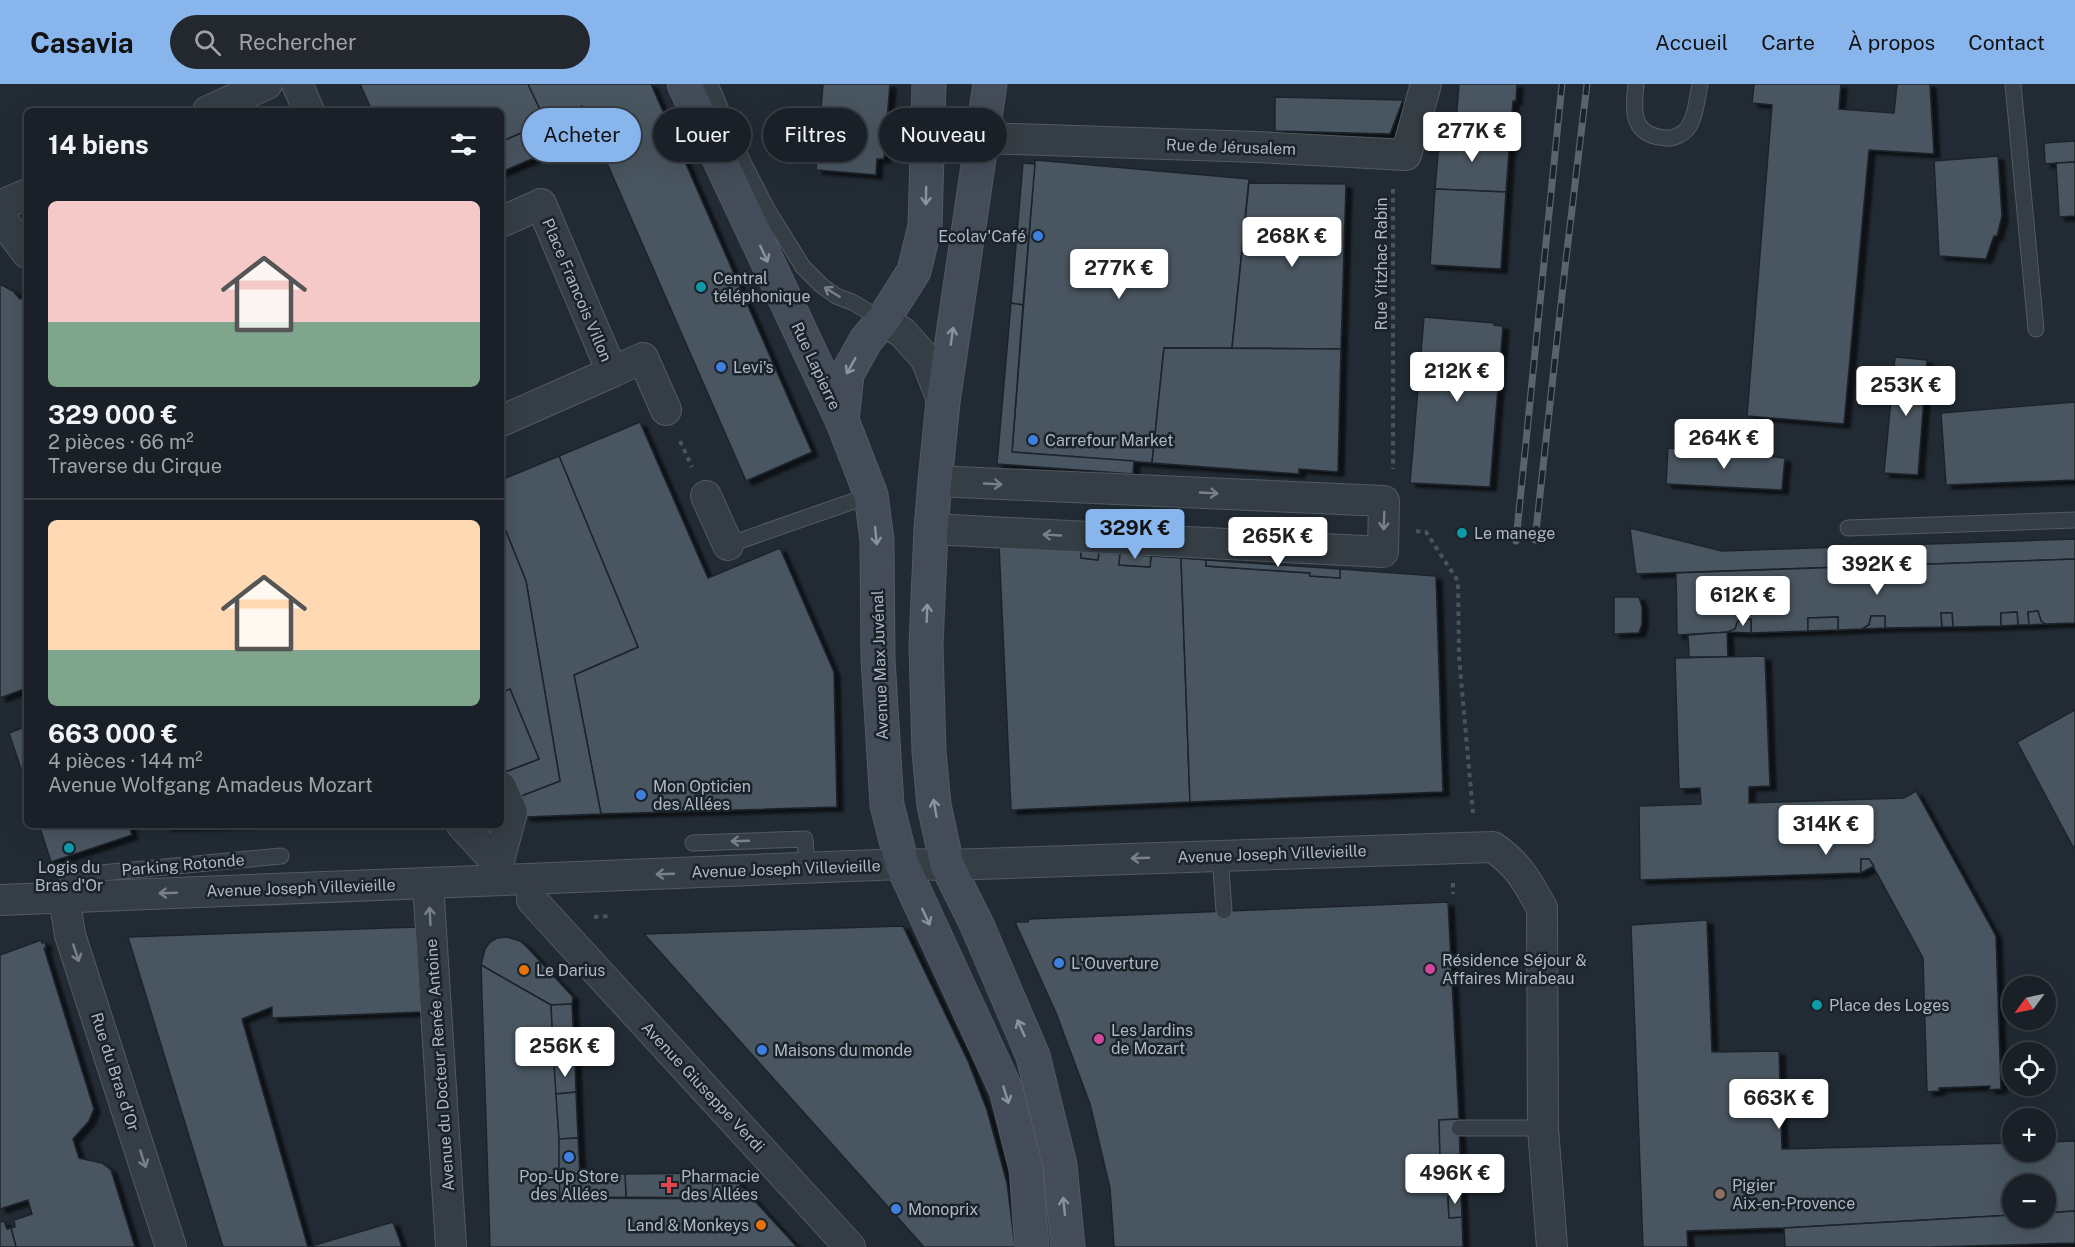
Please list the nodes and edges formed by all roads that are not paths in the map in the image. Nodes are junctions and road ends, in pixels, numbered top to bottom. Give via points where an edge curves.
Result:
1 (267, 84) edge
2 (297, 84) edge
3 (684, 84) edge
4 (710, 84) edge
5 (928, 84) edge
6 (990, 84) edge
7 (1426, 84) edge
8 (1636, 84) edge
9 (1700, 84) edge
10 (2013, 84) edge
11 (215, 108) edge
12 (308, 108) edge
13 (720, 108) edge
14 (928, 108) edge
15 (986, 108) edge
16 (1007, 139) edge
17 (743, 162) joint
18 (927, 162) edge
19 (978, 162) edge
20 (24, 195) edge
21 (739, 201) junction
22 (0, 206) edge
23 (0, 218) edge
24 (504, 221) edge
25 (24, 249) edge
26 (883, 320) junction
27 (2036, 329) dead end
28 (612, 372) junction
29 (943, 402) junction
30 (666, 410) road end
31 (504, 420) edge
32 (842, 420) junction
33 (935, 481) junction
34 (871, 495) junction
35 (706, 496) road end
36 (2075, 520) edge
37 (1848, 528) dead end
38 (931, 529) junction
39 (728, 545) joint
40 (504, 794) edge
41 (465, 828) edge
42 (693, 843) dead end
43 (281, 856) dead end
44 (1220, 856) junction
45 (902, 864) junction
46 (947, 865) junction
47 (807, 868) junction
48 (428, 883) junction
49 (63, 896) junction
50 (0, 900) edge
51 (532, 900) dead end
52 (1224, 911) dead end
53 (1459, 1128) dead end
54 (1543, 1128) junction
55 (171, 1247) edge
56 (451, 1247) edge
57 (850, 1247) edge
58 (1032, 1247) edge
59 (1068, 1247) edge
60 (1552, 1247) edge

1 - 11 street
2 - 12 street
3 - 21 main road, Rue Lapierre
4 - 13 lane
5 - 14 main road, Avenue Max Juvénal
6 - 15 main road
7 - 16 street, Rue de Jérusalem via 1406,155
8 - 9 lane via 1634,111 1640,129 1654,138 1672,139 1686,131
10 - 27 lane
17 - 21 lane
26 -> 17 lane via 836,296 803,267
18 -> 26 main road, Avenue Max Juvénal via 926,226 913,275
29 -> 19 main road
20 - 22 street
21 -> 32 main road, Rue Lapierre
23 - 25 street
24 - 28 street, Place Francois Villon via 541,204
26 - 29 street via 903,333 926,359
26 -> 32 main road, Avenue Max Juvénal via 866,340 847,374
28 - 30 street via 643,358
28 - 31 street, Place Francois Villon
29 - 33 main road
32 - 34 main road, Avenue Max Juvénal
33 - 38 main road
33 -> 38 street via 1384,501 1383,552
34 - 39 lane
34 -> 45 main road, Avenue Max Juvénal via 877,540 878,659 887,805
35 - 39 street
36 - 37 lane
46 -> 38 main road via 934,804 929,752 926,645
40 - 41 street via 512,812 498,864
47 -> 42 lane via 805,839
43 - 49 lane, Parking Rotonde via 69,876
44 -> 46 street, Avenue Joseph Villevieille
44 - 52 lane
44 - 54 street, Avenue Joseph Villevieille via 1493,847 1510,859 1542,908
45 - 46 street, Avenue Joseph Villevieille
45 - 47 street, Avenue Joseph Villevieille
45 -> 58 main road, Avenue Max Juvénal via 1006,1090 1026,1169
59 -> 46 main road via 1059,1165 1033,1056
47 -> 48 street, Avenue Joseph Villevieille
48 -> 49 street, Avenue Joseph Villevieille
56 -> 48 street, Avenue du Docteur Renée Antoine
49 - 50 street, Avenue Joseph Villevieille
49 -> 55 street, Rue du Bras d'Or via 70,935
51 - 57 street, Avenue Giuseppe Verdi
53 - 54 lane
54 - 60 street

